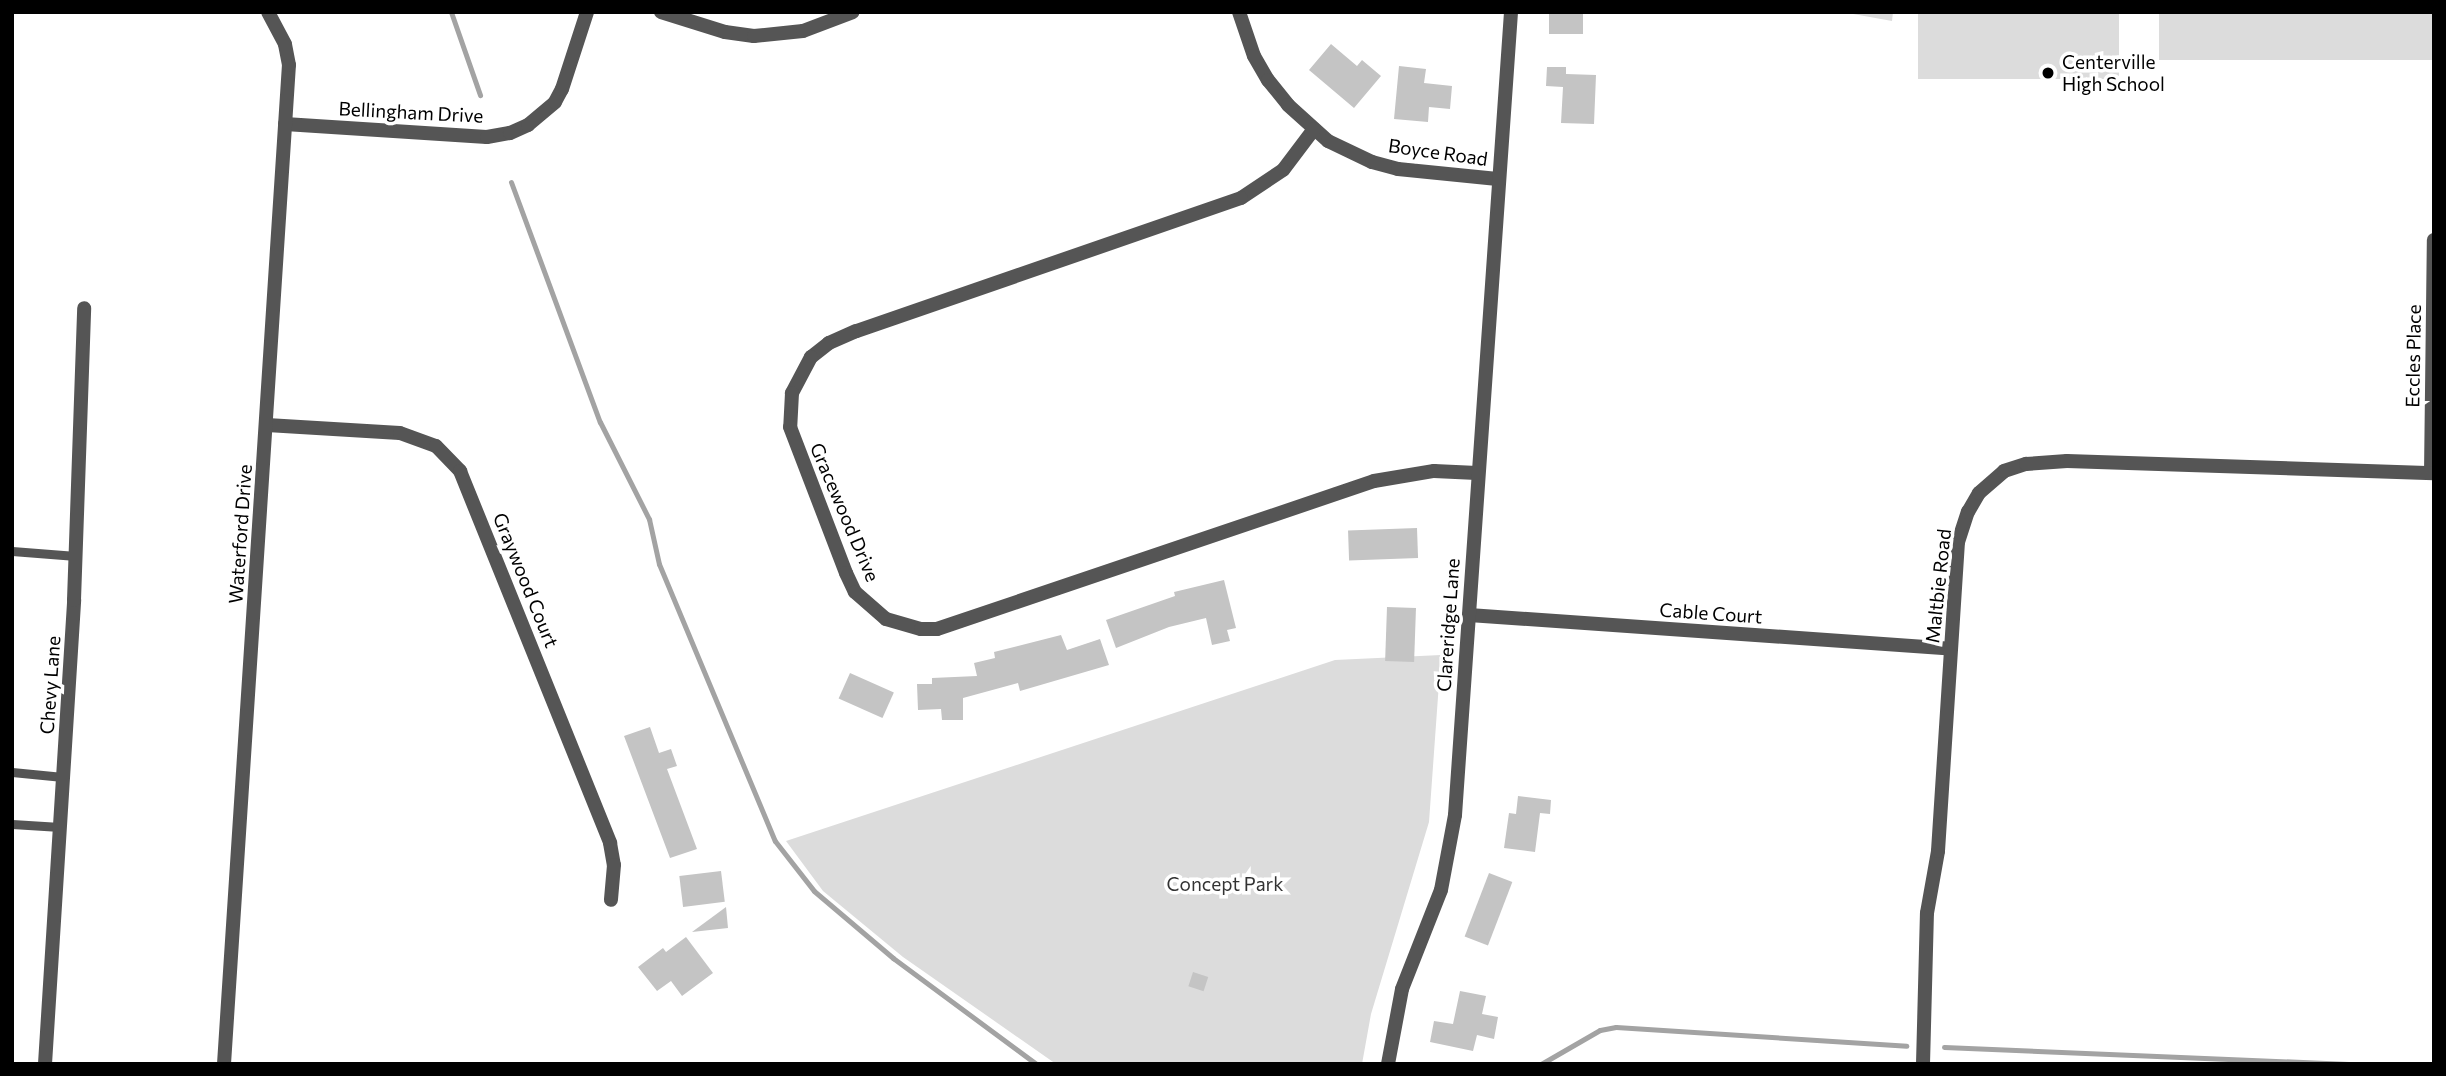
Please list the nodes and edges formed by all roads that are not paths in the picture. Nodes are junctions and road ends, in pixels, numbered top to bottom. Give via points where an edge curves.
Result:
1 (268, 12) edge
2 (587, 12) edge
3 (661, 12) edge
4 (853, 12) edge
5 (1239, 12) edge
6 (1511, 12) edge
7 (285, 124) junction
8 (1314, 129) junction
9 (1498, 179) junction
10 (2434, 240) edge
11 (84, 308) dead end
12 (267, 425) junction
13 (1477, 473) junction
14 (2432, 473) edge
15 (12, 551) edge
16 (76, 556) junction
17 (1469, 615) junction
18 (1950, 649) junction
19 (12, 772) edge
20 (63, 776) junction
21 (12, 824) edge
22 (60, 827) junction
23 (611, 900) dead end
24 (45, 1064) edge
25 (224, 1064) edge
26 (1388, 1064) edge
27 (1923, 1064) edge

1 - 7 street, Waterford Drive via 285,44 289,65
2 - 7 street, Bellingham Drive via 555,102 528,125 509,133 487,136
3 - 4 street via 754,36 803,31
5 - 8 street, Boyce Road via 1268,80
6 - 9 street, Clareridge Lane
7 - 12 street, Waterford Drive
8 - 9 street, Boyce Road via 1349,152 1398,169
8 - 13 street, Gracewood Drive via 1283,170 1241,198 856,331 811,357 792,393 790,427 855,592 901,626 937,629 1374,481 1434,471
9 - 13 street, Clareridge Lane
10 - 14 street, Eccles Place
11 - 16 street, Chevy Lane
12 - 23 street, Graywood Court via 409,435 436,446 460,471 610,843 614,865
12 - 25 street, Waterford Drive
13 - 17 street, Clareridge Lane
14 - 18 street, Maltbie Road via 2067,461 2004,471 1990,481 1968,512 1958,542
15 - 16 lane
16 - 20 street, Chevy Lane
17 - 18 street, Cable Court
17 - 26 street, Clareridge Lane via 1450,857 1402,989
18 - 27 street, Maltbie Road via 1938,851 1927,913
19 - 20 lane
20 - 22 street, Chevy Lane
21 - 22 lane
22 - 24 street, Chevy Lane

